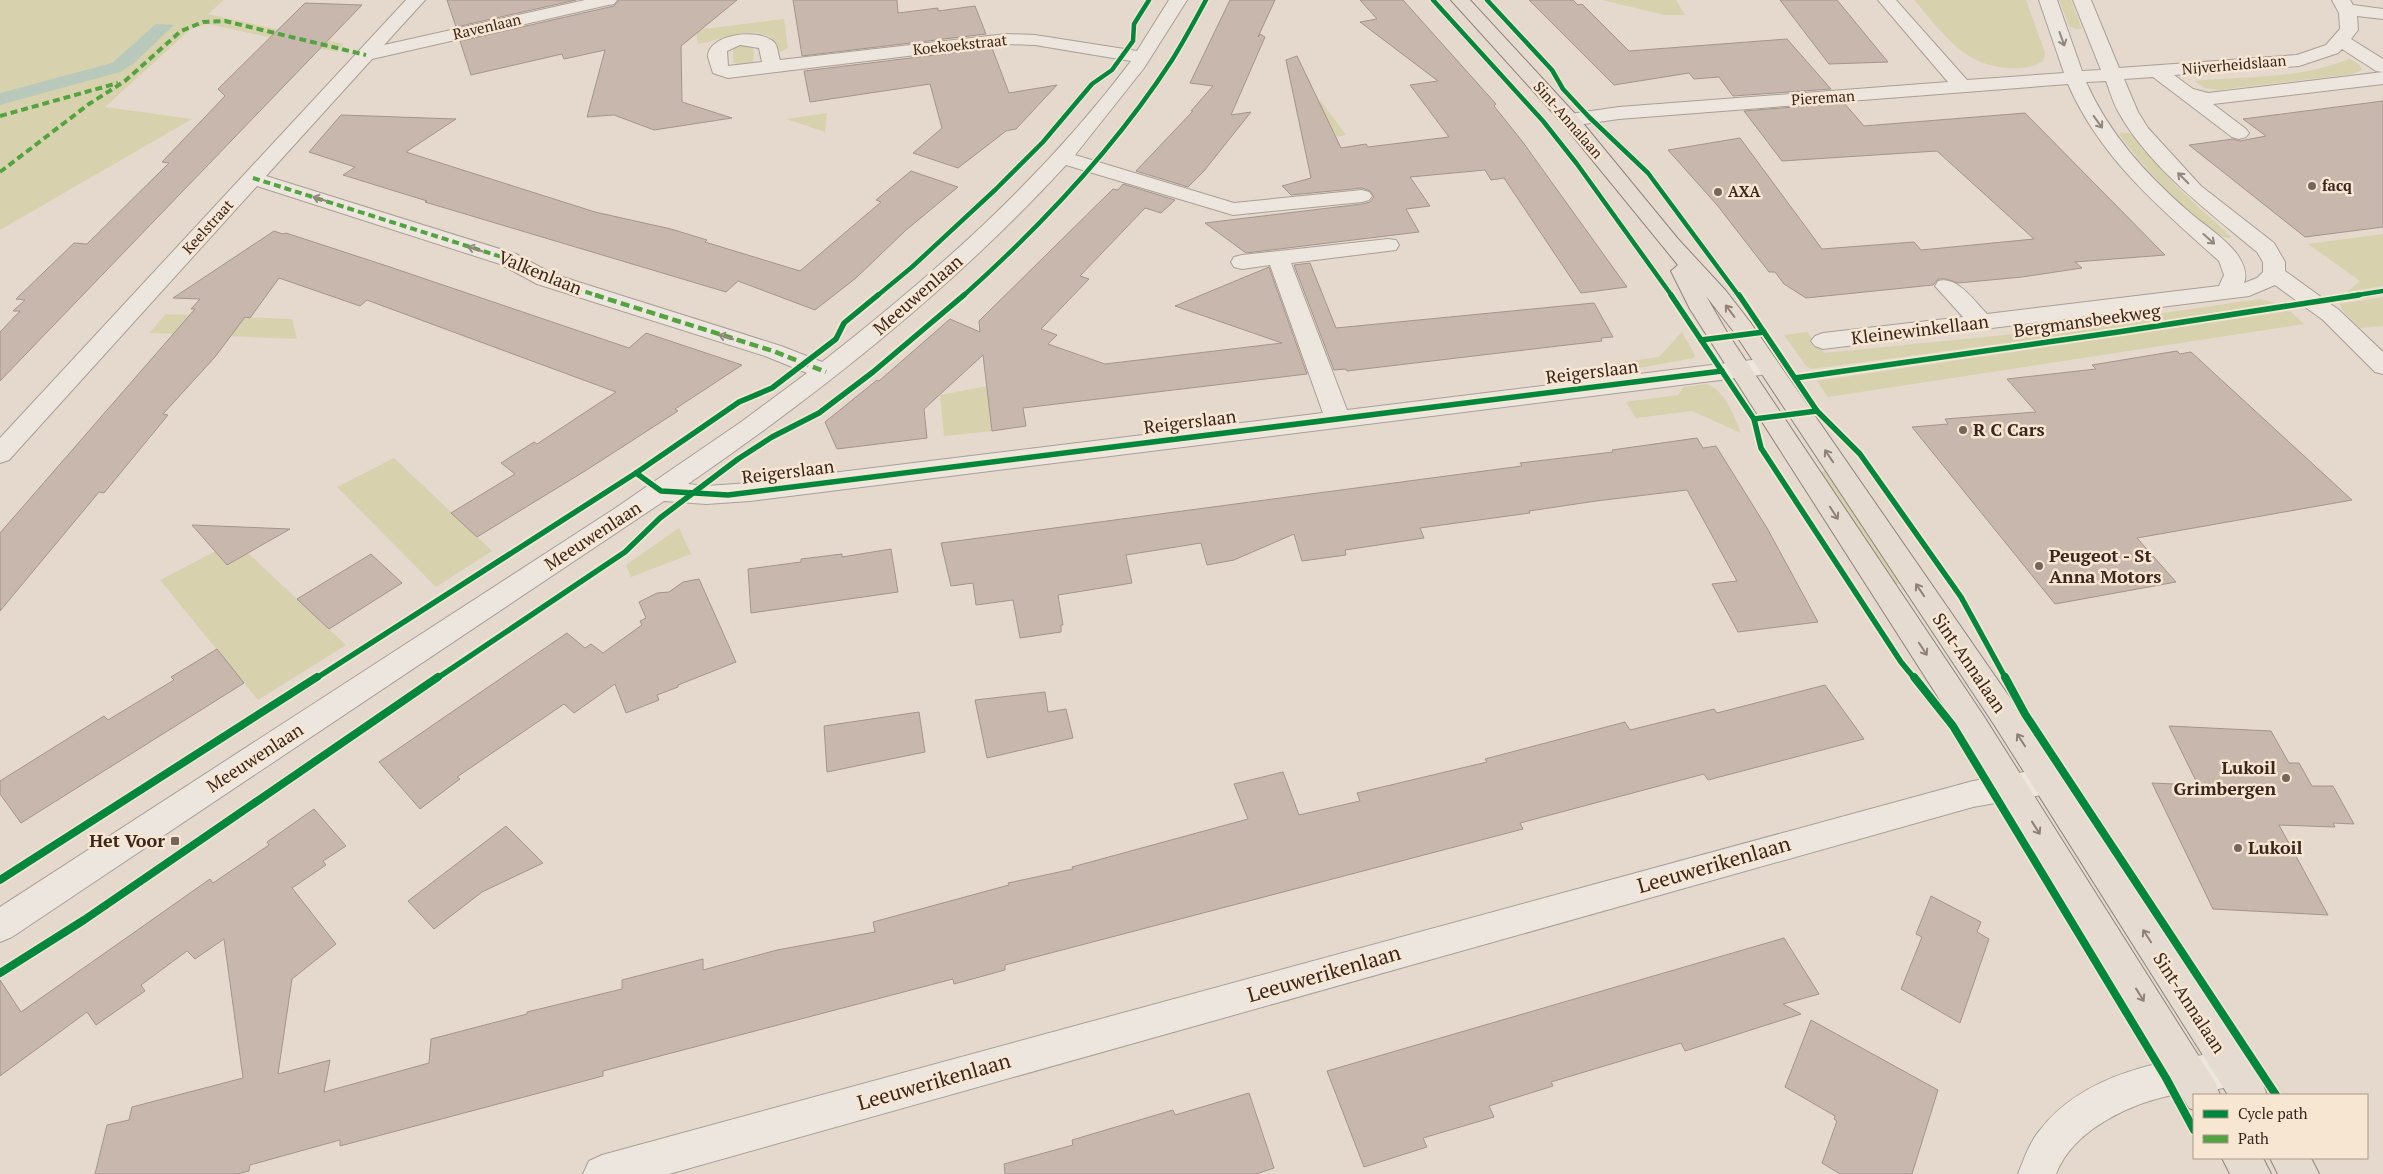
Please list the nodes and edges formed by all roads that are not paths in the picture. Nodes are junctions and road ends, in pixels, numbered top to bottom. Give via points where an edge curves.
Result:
1 (416, 0) edge
2 (608, 0) edge
3 (1178, 0) edge
4 (1460, 0) edge
5 (1887, 0) edge
6 (2048, 0) edge
7 (2082, 0) edge
8 (2344, 5) edge
9 (2383, 14) edge
10 (2341, 41) junction
11 (366, 55) junction
12 (1142, 57) junction
13 (778, 66) dead end
14 (2383, 67) edge
15 (2158, 72) junction
16 (2114, 75) junction
17 (2077, 78) junction
18 (2383, 78) edge
19 (1963, 87) junction
20 (2186, 93) junction
21 (1570, 120) junction
22 (2239, 133) dead end
23 (1062, 158) junction
24 (253, 178) junction
25 (1362, 196) dead end
26 (1670, 244) junction
27 (1388, 245) dead end
28 (1278, 258) junction
29 (1242, 262) dead end
30 (2274, 274) junction
31 (1946, 286) dead end
32 (2226, 292) junction
33 (1982, 322) junction
34 (1823, 341) dead end
35 (1768, 366) junction
36 (2383, 366) edge
37 (1740, 369) junction
38 (826, 372) junction
39 (1338, 419) junction
40 (0, 454) edge
41 (661, 491) junction
42 (2048, 780) junction
43 (2010, 786) junction
44 (0, 926) edge
45 (2240, 1082) edge
46 (2196, 1085) edge
47 (2243, 1159) edge
48 (2290, 1159) edge
49 (602, 1174) edge
50 (2037, 1174) edge
51 (2252, 1174) edge
52 (2300, 1174) edge

1 - 11 street, Keelstraat
2 - 11 street, Ravenlaan
3 - 12 street, Meeuwenlaan
4 - 21 main road, Sint-Annalaan
5 - 19 street
6 -> 17 street
7 - 16 street
8 - 9 street
8 - 10 street via 2349,30
10 - 14 street
10 - 15 street, Nijverheidslaan via 2332,48 2298,60
11 - 24 street, Keelstraat
12 - 13 street, Koekoekstraat via 1034,40 1006,39
12 - 23 street, Meeuwenlaan
15 - 16 street, Nijverheidslaan
15 - 20 street
16 - 17 street, Nijverheidslaan
30 -> 16 street via 2274,262 2266,248 2194,190 2141,132 2128,112
17 - 19 street, Piereman
17 -> 32 street via 2092,113 2136,172 2228,257 2235,270 2235,282
18 - 20 street via 2215,99
19 - 21 street, Piereman via 1619,113
20 - 22 street
21 - 26 main road, Sint-Annalaan
23 - 25 street via 1234,209
23 - 38 street, Meeuwenlaan via 954,266
38 -> 24 street, Valkenlaan via 544,279 508,259
24 - 40 street, Keelstraat
35 -> 26 main road, Sint-Annalaan via 1718,296
26 - 37 main road, Sint-Annalaan via 1701,309
27 - 28 street
28 - 29 street
28 - 39 street
30 - 32 street, Kleinewinkellaan via 2265,283
30 - 36 street via 2331,315
31 - 33 street
32 - 33 street, Kleinewinkellaan
33 - 34 street, Kleinewinkellaan
35 - 37 street, Reigerslaan
42 -> 35 main road, Sint-Annalaan
37 - 39 street, Reigerslaan
37 -> 43 main road, Sint-Annalaan
38 - 41 street, Meeuwenlaan
39 - 41 street, Reigerslaan via 728,495
41 - 44 street, Meeuwenlaan
42 - 43 street, Leeuwerikenlaan
45 -> 42 main road, Sint-Annalaan
43 -> 46 main road, Sint-Annalaan
43 - 49 street, Leeuwerikenlaan via 1953,799
45 - 46 street
46 - 50 street via 2143,1084 2104,1102 2075,1119 2052,1141
47 - 51 main road
48 - 52 main road

